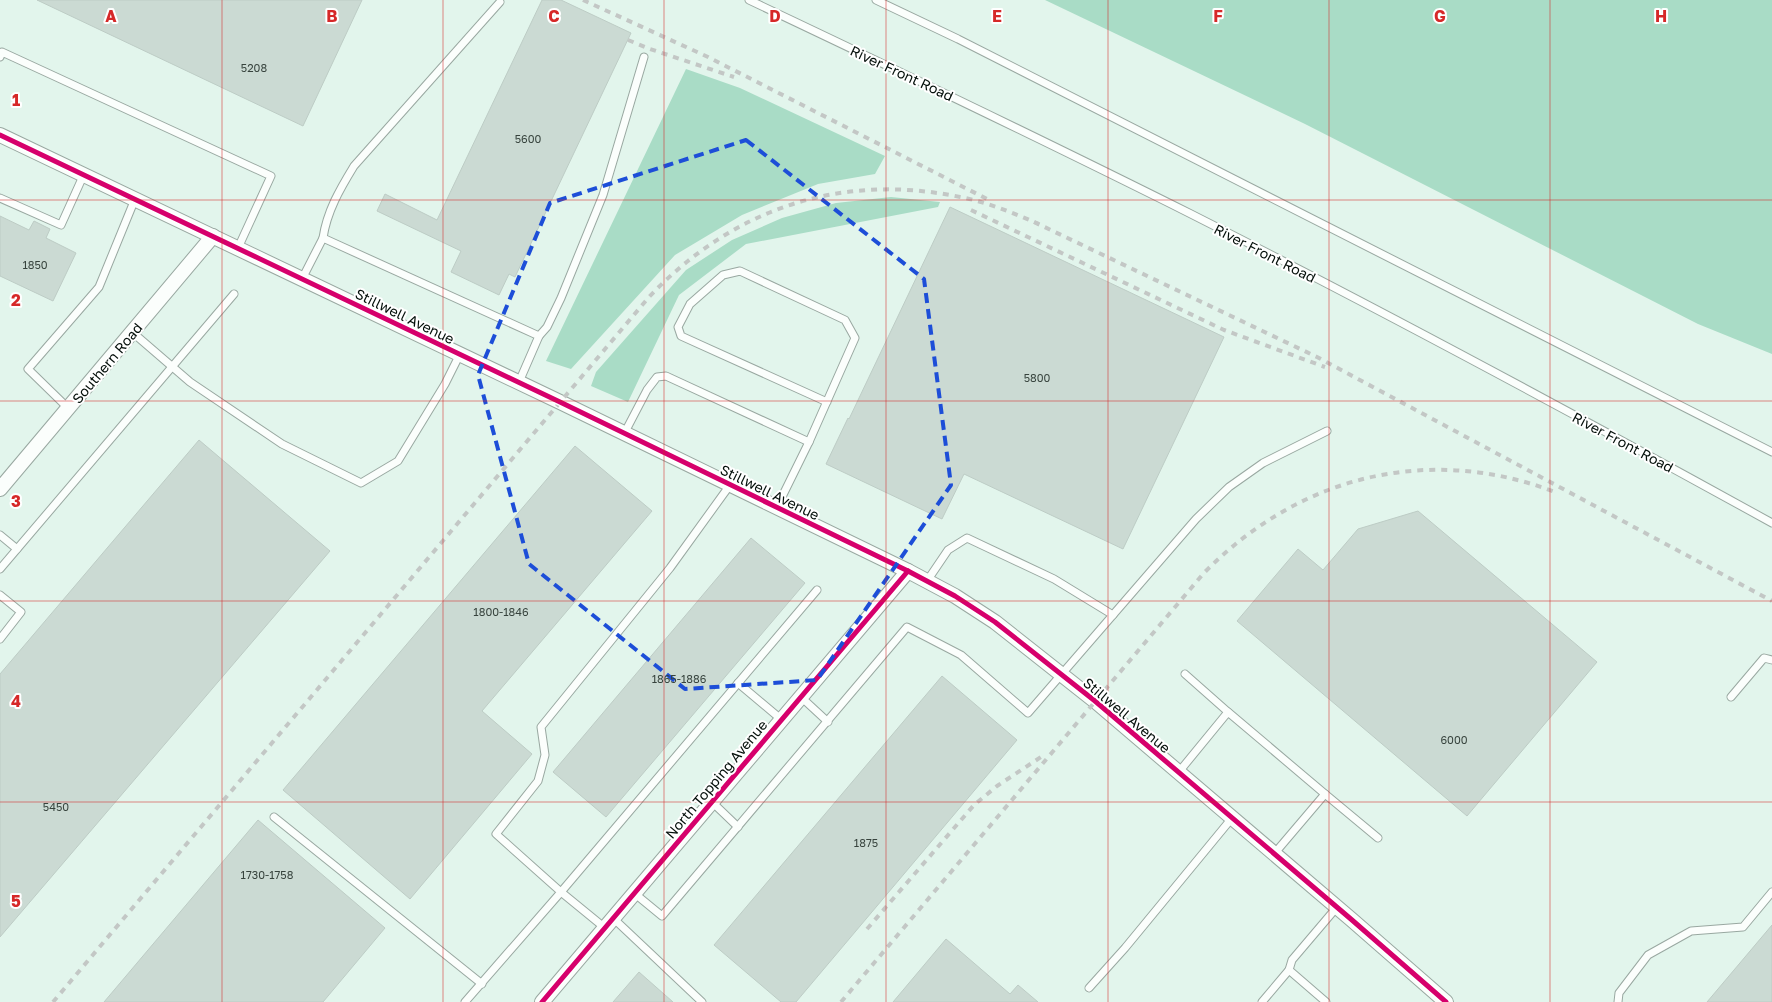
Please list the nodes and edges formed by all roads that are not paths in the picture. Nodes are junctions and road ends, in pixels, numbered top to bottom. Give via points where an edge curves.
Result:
1 (749, 0) edge
2 (876, 0) edge
3 (500, 2) dead end
4 (0, 57) edge
5 (644, 57) dead end
6 (0, 135) edge
7 (84, 174) junction
8 (0, 198) edge
9 (135, 199) junction
10 (213, 236) junction
11 (324, 238) junction
12 (238, 248) junction
13 (302, 279) junction
14 (234, 294) dead end
15 (132, 332) junction
16 (539, 336) junction
17 (460, 354) junction
18 (171, 367) junction
19 (519, 382) junction
20 (827, 402) junction
21 (68, 408) junction
22 (1327, 430) dead end
23 (624, 434) junction
24 (809, 442) junction
25 (1772, 452) edge
26 (730, 485) junction
27 (0, 489) edge
28 (777, 507) junction
29 (1772, 523) edge
30 (0, 535) edge
31 (17, 549) junction
32 (0, 569) edge
33 (908, 571) junction
34 (927, 581) junction
35 (817, 590) dead end
36 (0, 595) edge
37 (1113, 615) junction
38 (0, 639) edge
39 (1772, 660) edge
40 (1184, 674) dead end
41 (1062, 675) junction
42 (738, 683) junction
43 (801, 697) junction
44 (1731, 697) dead end
45 (1228, 712) junction
46 (782, 720) junction
47 (828, 722) junction
48 (1178, 773) junction
49 (1325, 794) junction
50 (712, 802) junction
51 (274, 817) dead end
52 (1232, 818) junction
53 (738, 827) junction
54 (1378, 838) dead end
55 (1274, 854) junction
56 (561, 892) junction
57 (1772, 892) edge
58 (634, 894) junction
59 (1337, 907) junction
60 (609, 923) junction
61 (1288, 970) junction
62 (482, 984) junction
63 (1089, 988) dead end
64 (548, 1000) edge
65 (465, 1002) edge
66 (702, 1002) edge
67 (1262, 1002) edge
68 (1326, 1002) edge
69 (1446, 1002) edge
70 (1618, 1002) edge

1 - 29 lane, River Front Road via 1191,214 1442,344
2 - 25 lane via 958,38
3 - 11 lane via 354,166 326,220
4 - 12 lane via 2,52 271,176
5 - 16 lane via 603,195 561,298
6 - 7 street, Stillwell Avenue
7 - 8 lane via 61,225
7 - 9 street, Stillwell Avenue
9 - 10 street, Stillwell Avenue
9 - 21 lane via 99,287 28,369
10 - 12 street, Stillwell Avenue
10 - 15 street, Southern Road
11 - 13 lane
11 - 16 lane
12 - 13 street, Stillwell Avenue
13 - 17 street, Stillwell Avenue
14 - 18 lane
15 - 18 lane
15 - 21 street, Southern Road
16 - 19 lane
17 - 18 lane via 398,461 361,484 282,444
17 - 19 street, Stillwell Avenue
18 - 31 lane
19 - 23 street, Stillwell Avenue
20 - 20 lane via 855,338 845,320 740,272 723,275 690,304 678,327 681,336
20 - 24 lane
21 - 27 street, Southern Road
22 - 37 lane via 1263,463 1229,487 1196,519
23 - 24 lane via 657,377 666,376
23 - 26 street, Stillwell Avenue
24 - 28 lane
26 - 28 street, Stillwell Avenue
26 - 56 lane via 670,568 541,727 545,755 538,781 496,834
28 - 33 street, Stillwell Avenue
30 - 31 lane
31 - 32 lane
33 - 34 street, Stillwell Avenue
33 - 43 street, North Topping Avenue
34 - 37 lane via 948,550 967,538 1054,579
34 - 41 street, Stillwell Avenue via 995,622
35 - 42 lane
36 - 38 lane via 21,612
37 - 41 lane
39 - 44 lane via 1764,658
40 - 45 lane
41 - 47 lane via 1028,713 960,655 907,627
41 - 48 street, Stillwell Avenue
42 - 46 lane
42 - 56 lane
43 - 46 street, North Topping Avenue
43 - 47 lane
45 - 48 lane
45 - 49 lane
46 - 50 street, North Topping Avenue
47 - 53 lane
48 - 52 street, Stillwell Avenue
49 - 54 lane
49 - 55 lane
50 - 53 lane
50 - 58 street, North Topping Avenue
51 - 62 lane
52 - 55 street, Stillwell Avenue
52 - 63 lane
53 - 58 lane via 662,916
55 - 59 street, Stillwell Avenue
56 - 60 lane
56 - 62 lane
57 - 70 lane via 1743,927 1691,931 1648,955 1619,993
58 - 60 street, North Topping Avenue
59 - 61 lane via 1292,960
59 - 69 street, Stillwell Avenue
60 - 64 street, North Topping Avenue
60 - 66 lane
61 - 67 lane
61 - 68 lane
62 - 65 lane

